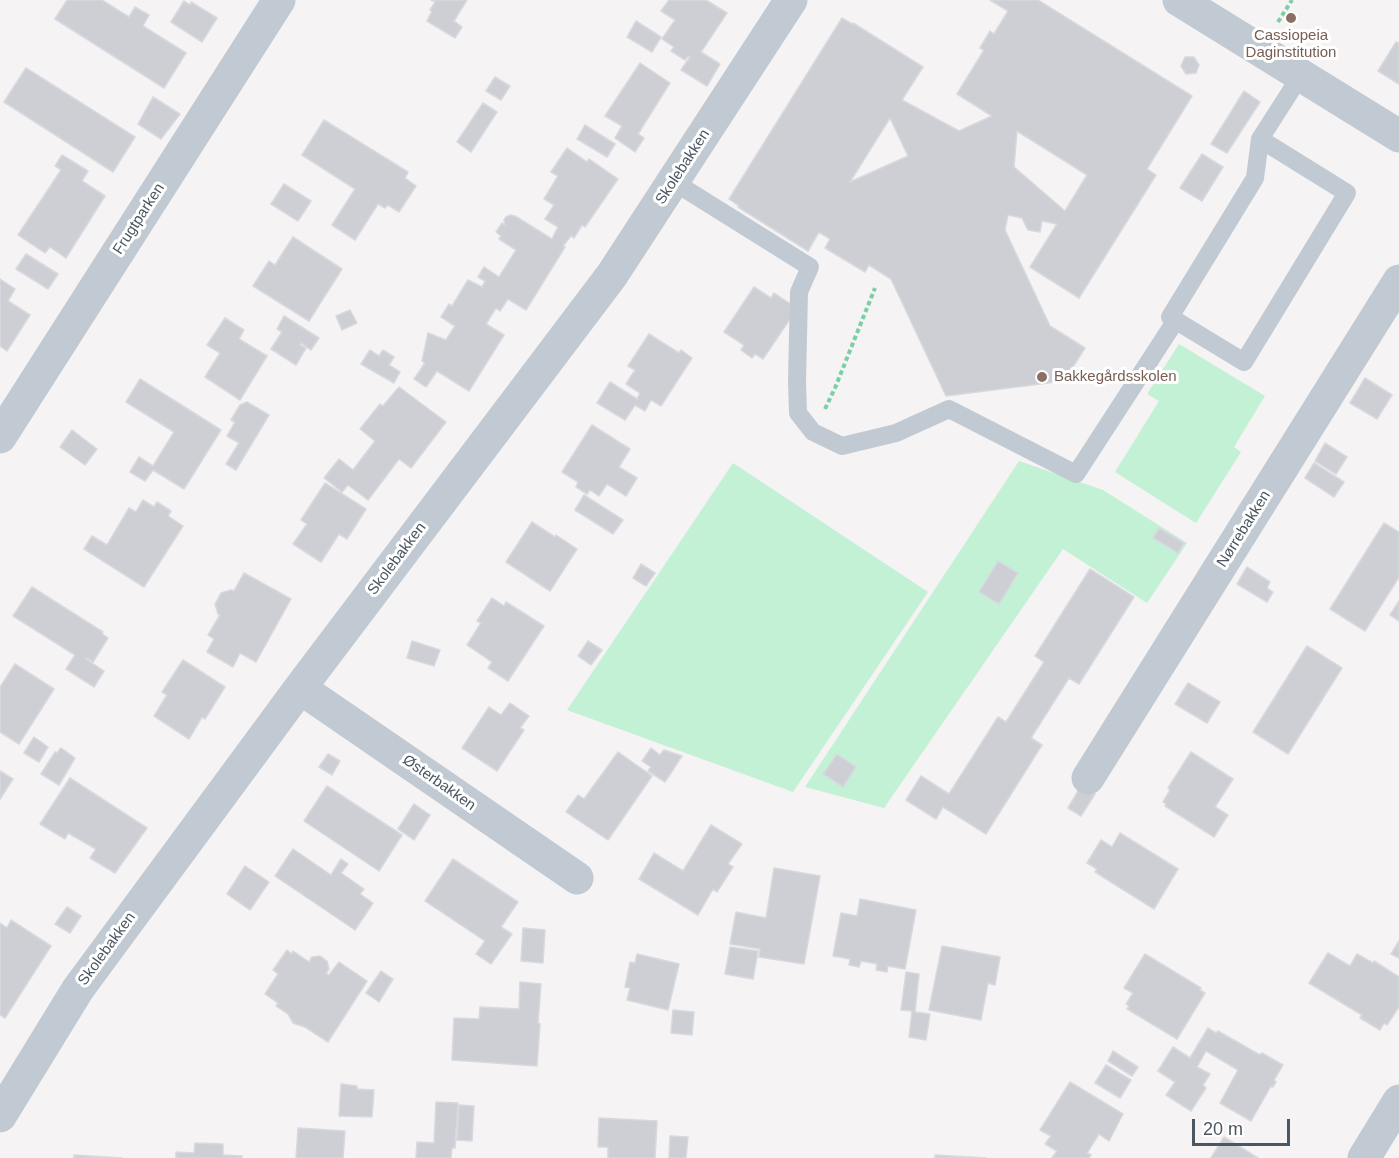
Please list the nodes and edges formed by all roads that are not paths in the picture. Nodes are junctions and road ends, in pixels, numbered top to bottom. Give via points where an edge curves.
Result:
1 (279, 0) edge
2 (791, 0) edge
3 (1179, 0) edge
4 (1300, 75) junction
5 (1399, 136) edge
6 (1260, 139) junction
7 (674, 182) junction
8 (1399, 280) edge
9 (1176, 320) junction
10 (0, 437) edge
11 (300, 688) junction
12 (1088, 778) dead end
13 (577, 878) dead end
14 (1399, 1101) edge
15 (0, 1116) edge
16 (1364, 1158) edge

1 - 10 street, Frugtparken
2 - 7 street, Skolebakken
3 - 4 street
4 - 5 street
4 - 6 lane
6 - 9 lane via 1255,178 1170,316
6 - 9 lane via 1347,193 1244,362
7 - 9 lane via 810,267 799,292 798,413 813,432 842,446 896,433 949,410 1076,474
7 - 11 street, Skolebakken via 612,275
8 - 12 street, Nørrebakken
11 - 13 street, Østerbakken
11 - 15 street, Skolebakken via 78,989
14 - 16 street

